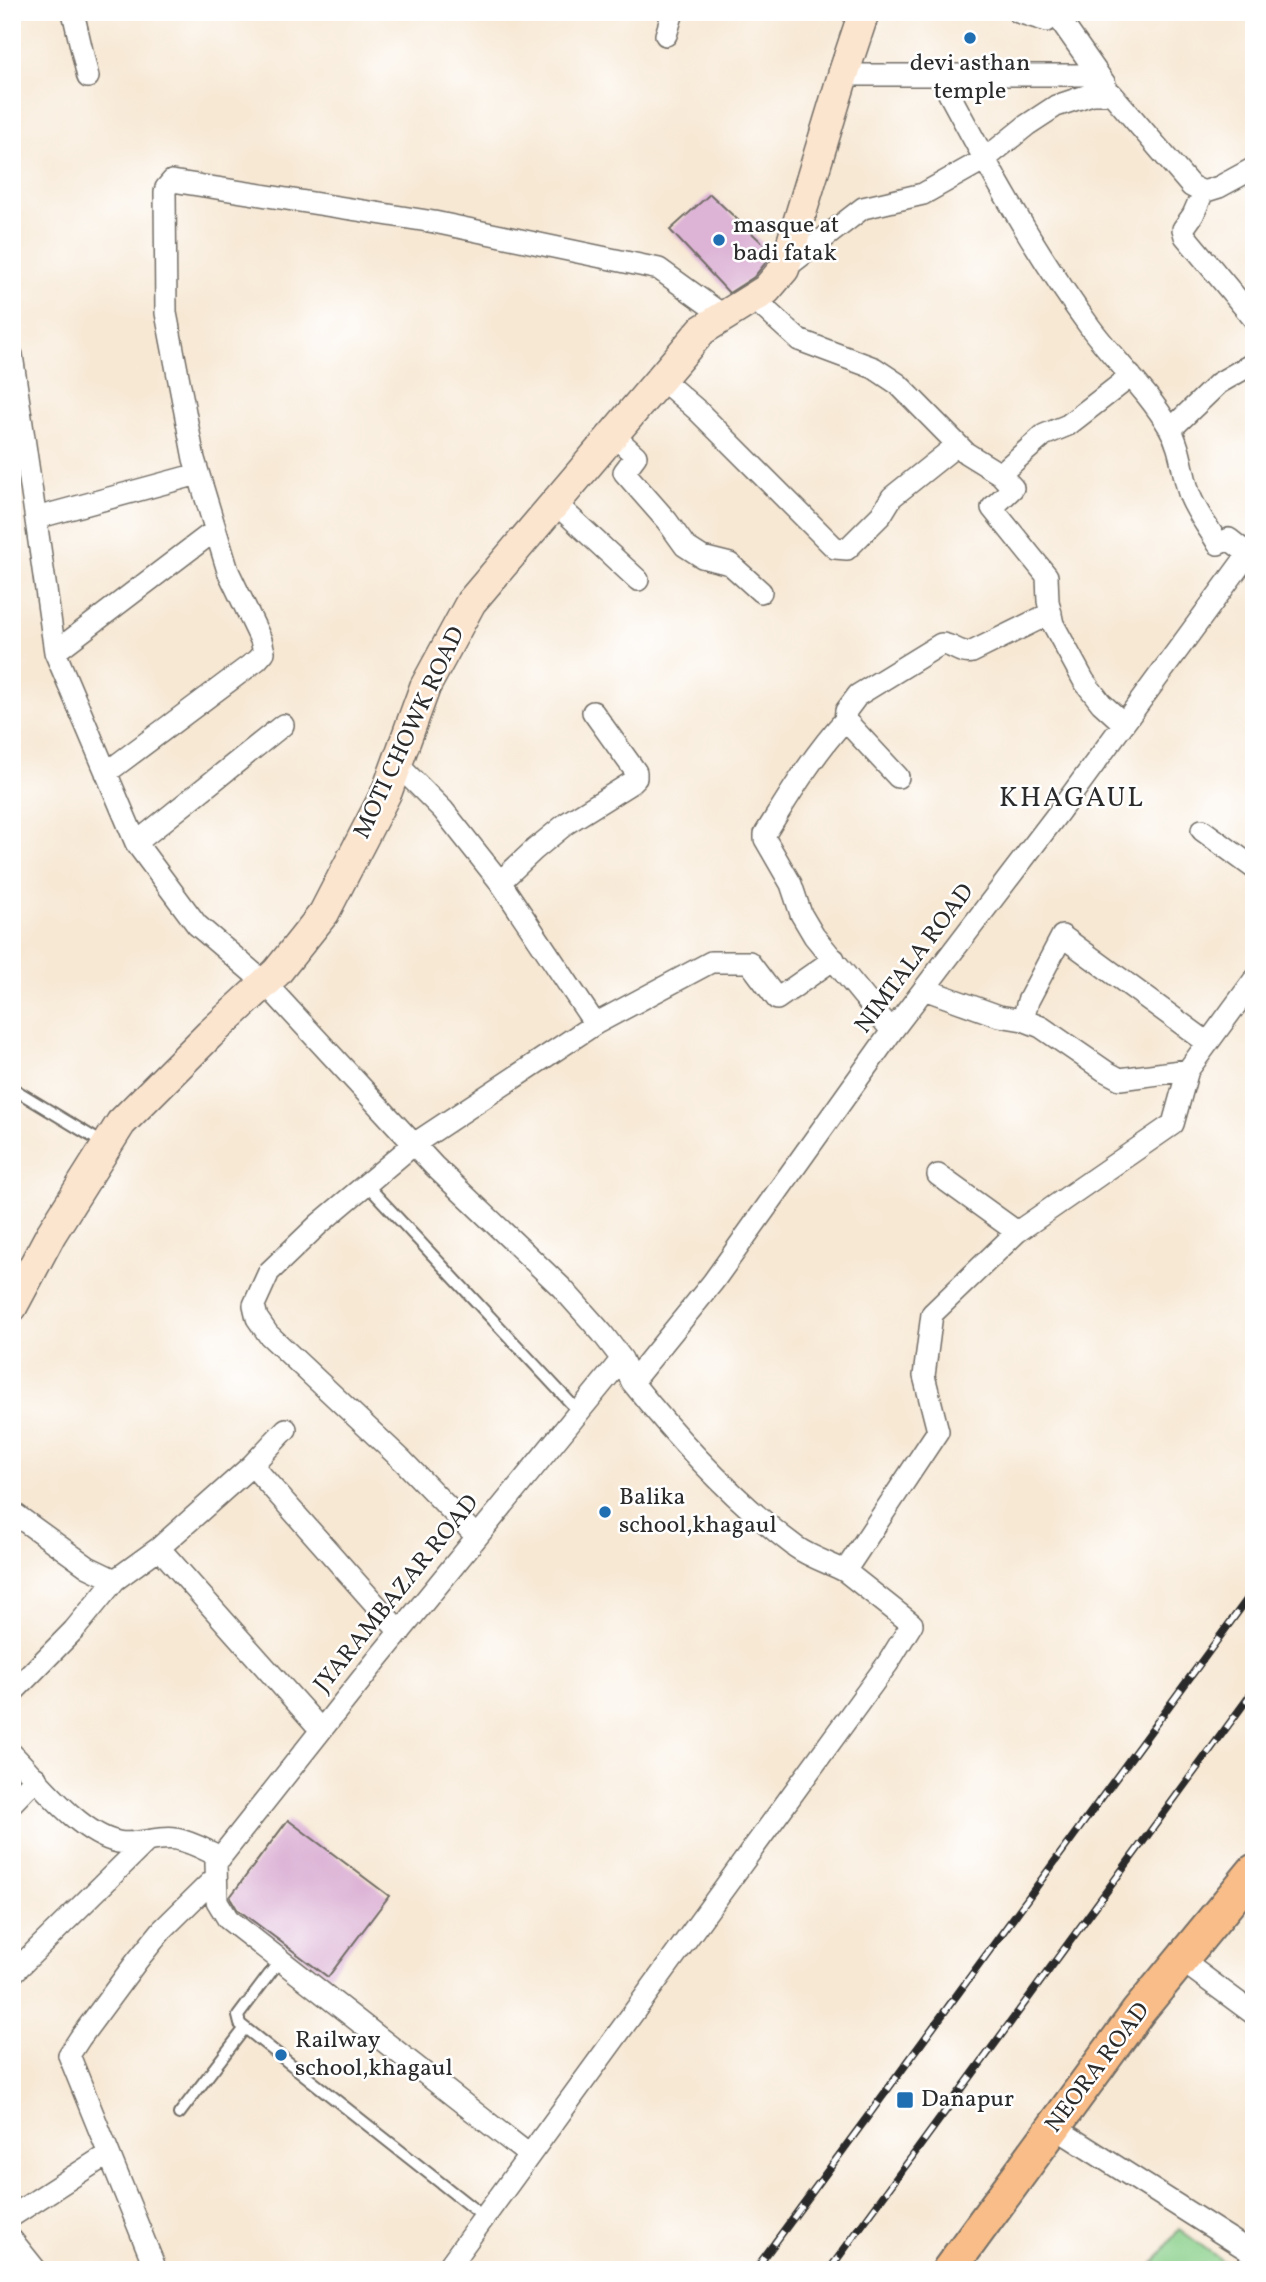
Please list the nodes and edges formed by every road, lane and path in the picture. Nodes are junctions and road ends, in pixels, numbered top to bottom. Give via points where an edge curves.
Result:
1 (73, 12) edge
2 (673, 12) edge
3 (864, 12) edge
4 (1018, 12) edge
5 (666, 35) dead end
6 (843, 75) junction
7 (939, 75) junction
8 (1098, 75) junction
9 (88, 76) dead end
10 (1112, 94) junction
11 (985, 159) junction
12 (1254, 167) edge
13 (1203, 192) junction
14 (784, 269) junction
15 (753, 298) junction
16 (724, 316) junction
17 (1254, 318) edge
18 (12, 355) edge
19 (1254, 363) edge
20 (1131, 376) junction
21 (660, 377) junction
22 (1171, 429) junction
23 (612, 434) junction
24 (957, 445) junction
25 (198, 474) junction
26 (1000, 474) junction
27 (555, 503) junction
28 (36, 518) junction
29 (214, 531) junction
30 (1251, 550) edge
31 (638, 580) dead end
32 (761, 592) dead end
33 (1051, 613) junction
34 (55, 652) junction
35 (593, 712) dead end
36 (845, 720) junction
37 (1124, 723) junction
38 (283, 725) dead end
39 (397, 764) junction
40 (106, 773) junction
41 (898, 777) dead end
42 (1202, 830) dead end
43 (136, 843) junction
44 (1254, 868) edge
45 (500, 882) junction
46 (834, 960) junction
47 (1254, 980) edge
48 (265, 984) junction
49 (924, 989) junction
50 (1023, 1020) junction
51 (595, 1024) junction
52 (892, 1031) junction
53 (1208, 1043) junction
54 (1188, 1070) junction
55 (12, 1088) edge
56 (414, 1144) junction
57 (107, 1146) junction
58 (938, 1175) dead end
59 (367, 1185) junction
60 (1017, 1232) junction
61 (12, 1307) edge
62 (622, 1359) junction
63 (632, 1382) junction
64 (579, 1412) junction
65 (286, 1429) dead end
66 (252, 1465) junction
67 (12, 1513) edge
68 (477, 1537) junction
69 (159, 1548) junction
70 (845, 1571) junction
71 (115, 1580) junction
72 (400, 1632) junction
73 (12, 1693) edge
74 (321, 1730) junction
75 (12, 1754) edge
76 (36, 1778) junction
77 (12, 1803) edge
78 (146, 1842) junction
79 (218, 1866) junction
80 (1254, 1871) edge
81 (1181, 1959) junction
82 (280, 1960) junction
83 (12, 1974) edge
84 (1254, 2014) edge
85 (245, 2028) junction
86 (179, 2114) dead end
87 (1054, 2127) junction
88 (107, 2154) junction
89 (528, 2155) junction
90 (12, 2216) edge
91 (485, 2218) junction
92 (12, 2240) edge
93 (1254, 2254) edge
94 (36, 2270) edge
95 (156, 2270) edge
96 (446, 2270) edge
97 (949, 2270) edge

1 - 9 street
2 - 5 street
3 - 6 street, MOTI CHOWK ROAD
4 - 8 street via 1055,22
6 - 7 street
6 - 14 street, MOTI CHOWK ROAD
7 - 8 street
7 - 11 street
8 - 10 street
10 - 11 street via 1092,94 1056,106
10 - 13 street via 1191,186
11 - 14 street via 923,194 863,208
11 - 20 street via 1048,267
12 - 13 street
13 - 17 street via 1184,229 1185,236
14 - 15 street, MOTI CHOWK ROAD
15 - 16 street, MOTI CHOWK ROAD
15 - 24 street via 799,340 874,368 898,384
16 - 21 street, MOTI CHOWK ROAD via 702,330
16 - 25 street via 659,269 434,222 172,181 165,192 166,313
18 - 28 street
19 - 22 street via 1219,383
20 - 22 street
20 - 26 street via 1068,425 1044,435
21 - 23 street, MOTI CHOWK ROAD
21 - 24 street via 841,550 881,515 892,497
22 - 30 street via 1189,495 1218,544 1228,539
23 - 27 street, MOTI CHOWK ROAD
23 - 32 street via 636,456 624,472 685,546 702,557 730,564
24 - 26 street
25 - 28 street
25 - 29 street
26 - 33 street via 1013,488 992,508 1047,576
27 - 31 street
27 - 39 street, MOTI CHOWK ROAD via 471,602 425,687
28 - 34 street
29 - 34 street
29 - 40 street via 264,652
30 - 37 street, NIMTALA ROAD
33 - 36 street via 972,652 941,645 858,695
33 - 37 street via 1084,681
34 - 40 street
35 - 45 street via 636,778 567,823
36 - 41 street
36 - 46 street via 822,745 765,834 814,936
37 - 49 street, NIMTALA ROAD
38 - 43 street
39 - 45 street via 443,810
39 - 48 street, MOTI CHOWK ROAD via 324,913
40 - 43 street
42 - 44 street
43 - 48 street via 197,925
45 - 51 street
46 - 51 street via 778,999 748,962 711,962
46 - 52 street
47 - 53 street
48 - 56 street
48 - 57 street, MOTI CHOWK ROAD via 121,1123
49 - 50 street
49 - 52 street, NIMTALA ROAD
50 - 53 street via 1062,936
50 - 54 street via 1120,1079
51 - 56 street
52 - 63 street, NIMTALA ROAD via 713,1282
53 - 54 street
54 - 60 street via 1173,1124
55 - 57 lane
56 - 59 street
56 - 62 street via 562,1288
57 - 61 street, MOTI CHOWK ROAD via 51,1234
58 - 60 street
59 - 64 lane
59 - 68 street via 269,1272 254,1305 257,1318 295,1362
60 - 70 street via 932,1314 925,1376 938,1431
62 - 63 street
62 - 64 street, JYARAMBAZAR ROAD
63 - 70 street via 733,1495 798,1548
64 - 68 street, JYARAMBAZAR ROAD
65 - 66 street
66 - 69 street
66 - 72 street
67 - 71 street via 88,1567
68 - 72 street, JYARAMBAZAR ROAD
69 - 71 street
69 - 74 street
70 - 89 street via 912,1624 880,1675
71 - 73 street
72 - 74 street, JYARAMBAZAR ROAD
74 - 79 street, JYARAMBAZAR ROAD
75 - 76 street
76 - 77 street
76 - 78 street via 99,1835 116,1842
78 - 79 street via 176,1839
78 - 83 street
79 - 82 street via 217,1901 228,1919
79 - 88 street, JYARAMBAZAR ROAD via 145,1951 69,2056
80 - 81 main road, NEORA ROAD
81 - 84 street
81 - 87 main road, NEORA ROAD
82 - 85 lane via 238,2016
82 - 89 street
85 - 86 lane
85 - 91 lane
87 - 93 street
87 - 97 main road, NEORA ROAD
88 - 90 street
88 - 95 street
89 - 91 street
91 - 96 street
92 - 94 street

